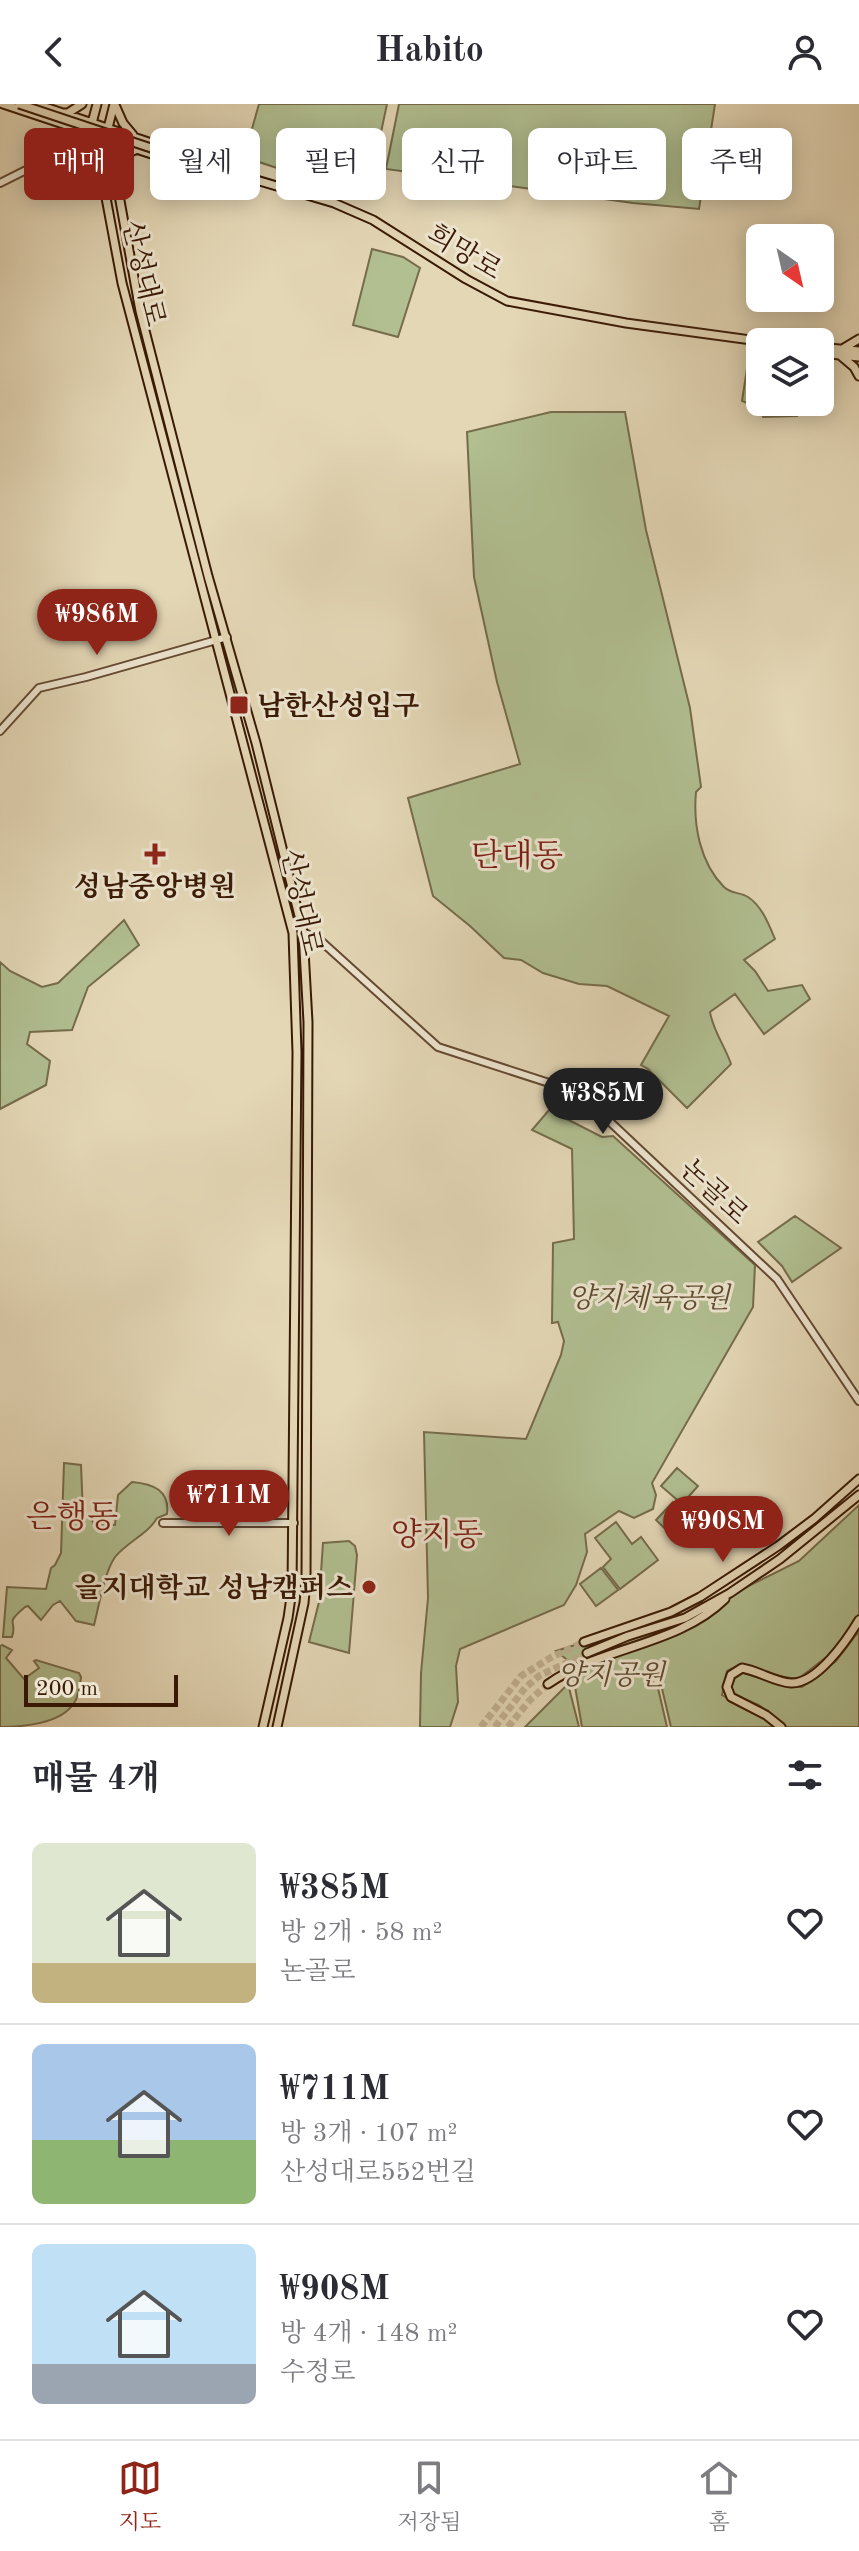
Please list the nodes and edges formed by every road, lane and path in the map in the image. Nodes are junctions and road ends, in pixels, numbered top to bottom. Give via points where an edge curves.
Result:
1 (3, 104) edge
2 (19, 104) edge
3 (36, 104) edge
4 (82, 104) edge
5 (97, 104) edge
6 (114, 104) edge
7 (57, 112) junction
8 (92, 123) junction
9 (75, 128) edge
10 (87, 128) edge
11 (93, 128) edge
12 (108, 128) joint
13 (127, 128) edge
14 (134, 137) edge
15 (150, 142) edge
16 (134, 148) edge
17 (150, 148) edge
18 (137, 149) junction
19 (134, 150) edge
20 (150, 153) edge
21 (24, 171) edge
22 (260, 182) edge
23 (0, 183) edge
24 (106, 200) edge
25 (120, 200) edge
26 (746, 339) edge
27 (859, 339) edge
28 (834, 351) edge
29 (840, 352) junction
30 (859, 354) edge
31 (859, 376) edge
32 (227, 637) junction
33 (215, 641) junction
34 (0, 731) edge
35 (303, 932) junction
36 (859, 1401) edge
37 (859, 1479) edge
38 (859, 1495) edge
39 (163, 1523) dead end
40 (294, 1523) junction
41 (734, 1591) junction
42 (859, 1620) edge
43 (584, 1642) tunnel mouth
44 (587, 1653) tunnel mouth
45 (548, 1684) tunnel mouth
46 (263, 1727) edge
47 (277, 1727) edge
48 (781, 1727) edge

1 - 9 main road
2 - 17 main road, 희망로, bridge
3 - 7 main road
4 - 7 main road via 68,113
5 - 8 main road, 산성대로
6 - 12 main road, 산성대로
6 - 13 main road
7 - 8 main road
8 - 10 main road
8 - 11 main road, 산성대로
8 - 12 main road
14 - 15 main road
16 - 18 main road
18 - 19 main road
18 - 20 main road
21 - 23 street
22 - 26 main road, 희망로 via 373,220 507,301
24 - 33 main road, 산성대로 via 122,283
25 - 32 main road, 산성대로 via 140,311
27 - 29 main road
28 - 29 main road
29 - 30 main road
29 - 31 main road
32 - 33 street
32 - 35 main road, 산성대로
33 - 34 street via 39,688
33 - 40 main road, 산성대로 via 293,933
35 - 36 street, 논골로 via 322,942 438,1047 577,1092 777,1279
35 - 47 main road, 산성대로 via 308,1022 306,1581
37 - 43 main road via 778,1546 700,1597
38 - 41 main road
39 - 40 street
40 - 46 main road, 산성대로 via 288,1618
41 - 44 main road via 685,1618
41 - 45 main road via 675,1631 586,1662
42 - 48 main road via 833,1657 801,1681 786,1682 742,1668 731,1675 731,1697

